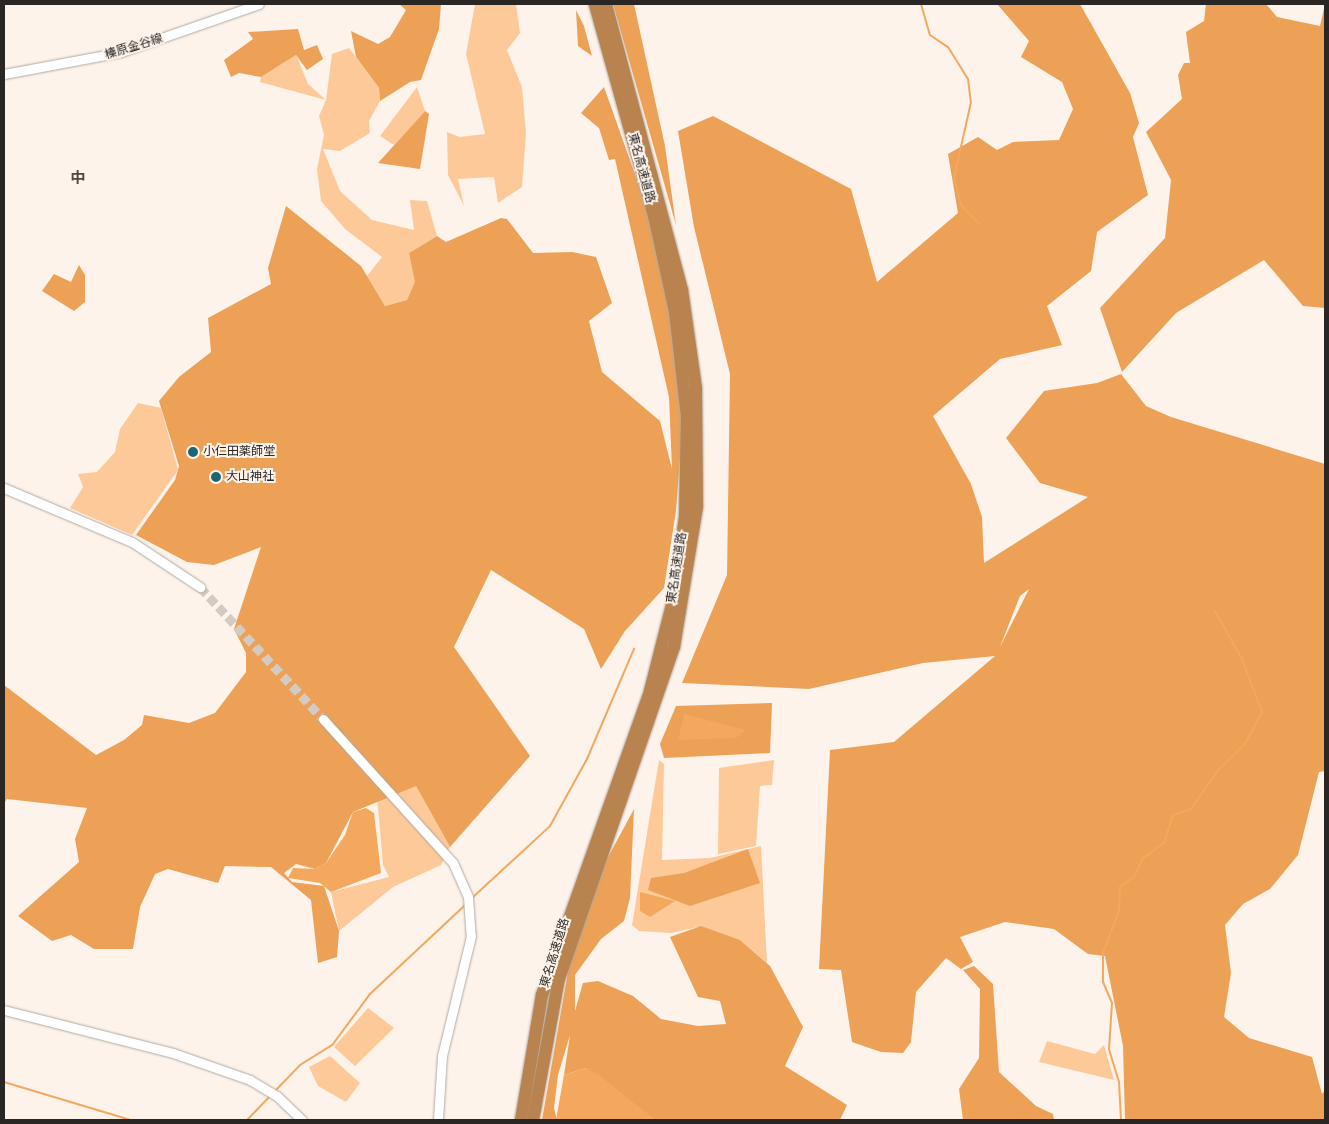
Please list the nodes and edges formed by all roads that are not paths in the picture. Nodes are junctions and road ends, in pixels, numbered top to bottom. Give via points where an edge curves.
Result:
1 (259, 4) edge
2 (595, 4) edge
3 (606, 4) edge
4 (4, 74) edge
5 (4, 488) edge
6 (200, 587) tunnel mouth
7 (323, 719) tunnel mouth
8 (4, 1010) edge
9 (302, 1120) edge
10 (438, 1120) edge
11 (521, 1120) edge
12 (533, 1120) edge

1 - 4 street, 榛原金谷線 via 127,50
2 - 11 highway, 東名高速道路 via 654,216 675,312 687,416 685,517 673,601 650,690 542,995
3 - 12 highway, 東名高速道路 via 682,290 696,388 697,506 674,647 559,979 540,1061
5 - 6 street via 132,542
7 - 10 street via 453,863 469,901 471,936 442,1056
8 - 9 street via 173,1053 274,1094

